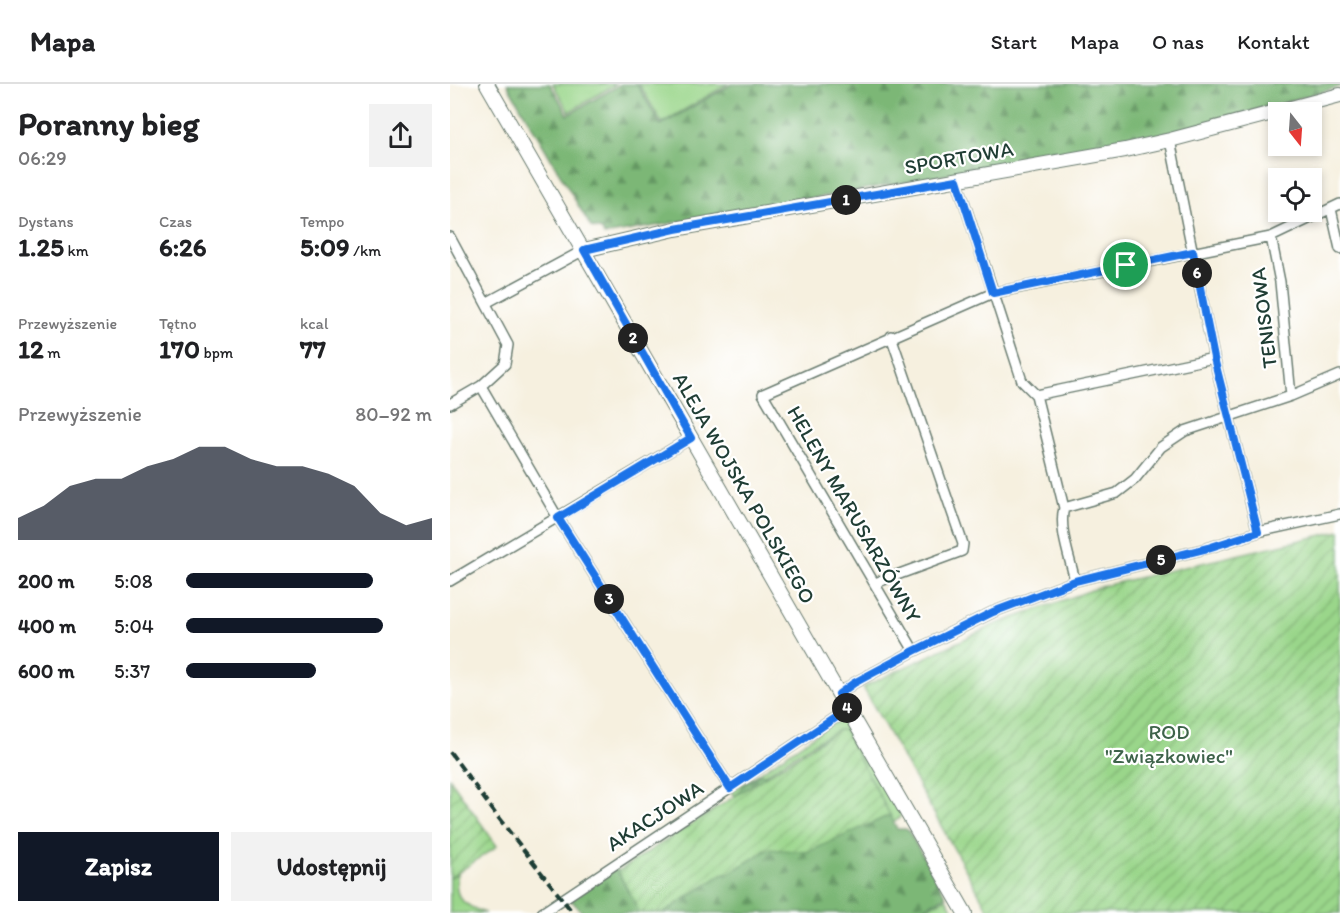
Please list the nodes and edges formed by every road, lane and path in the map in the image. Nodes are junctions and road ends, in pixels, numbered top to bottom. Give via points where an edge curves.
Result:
1 (487, 84) edge
2 (1340, 95) edge
3 (1170, 140) junction
4 (957, 180) junction
5 (1336, 207) edge
6 (450, 237) edge
7 (1271, 237) junction
8 (1340, 249) edge
9 (584, 250) junction
10 (1193, 252) junction
11 (993, 293) junction
12 (486, 303) junction
13 (891, 336) junction
14 (1214, 358) junction
15 (1340, 375) edge
16 (481, 386) junction
17 (1036, 395) junction
18 (1291, 396) junction
19 (450, 404) edge
20 (1229, 416) junction
21 (691, 438) junction
22 (1064, 508) junction
23 (1340, 514) edge
24 (558, 518) junction
25 (1258, 532) junction
26 (450, 581) edge
27 (1075, 581) junction
28 (875, 583) junction
29 (914, 651) junction
30 (839, 694) junction
31 (848, 709) junction
32 (730, 788) junction
33 (542, 913) edge
34 (965, 913) edge

1 - 9 street, ALEJA WOJSKA POLSKIEGO
2 - 3 street, SPORTOWA
3 - 4 street, SPORTOWA
3 - 10 street
4 - 9 street, SPORTOWA via 675,229
4 - 11 street
5 - 7 street
5 - 8 street
6 - 12 street
7 - 10 street
7 - 18 street, TENISOWA via 1280,282
9 - 12 street
9 - 21 street, ALEJA WOJSKA POLSKIEGO
10 - 11 street
10 - 14 street
11 - 13 street
11 - 17 street via 1022,381
12 - 16 street via 508,345 505,364
13 - 28 street via 963,544 962,551
13 - 28 street, HELENY MARUSARZÓWNY via 763,394
14 - 17 street
14 - 20 street
15 - 18 street
16 - 19 street
16 - 24 street
17 - 22 street
18 - 20 street
20 - 22 street via 1172,438 1117,493
20 - 25 street
21 - 24 street
21 - 30 street, ALEJA WOJSKA POLSKIEGO
22 - 27 street via 1063,526
23 - 25 street
24 - 26 street
24 - 32 street
25 - 27 street
27 - 29 street via 993,612
28 - 29 street, HELENY MARUSARZÓWNY
29 - 30 street
30 - 31 street, ALEJA WOJSKA POLSKIEGO
31 - 32 street, AKACJOWA
31 - 34 street, ALEJA WOJSKA POLSKIEGO
32 - 33 street, AKACJOWA

